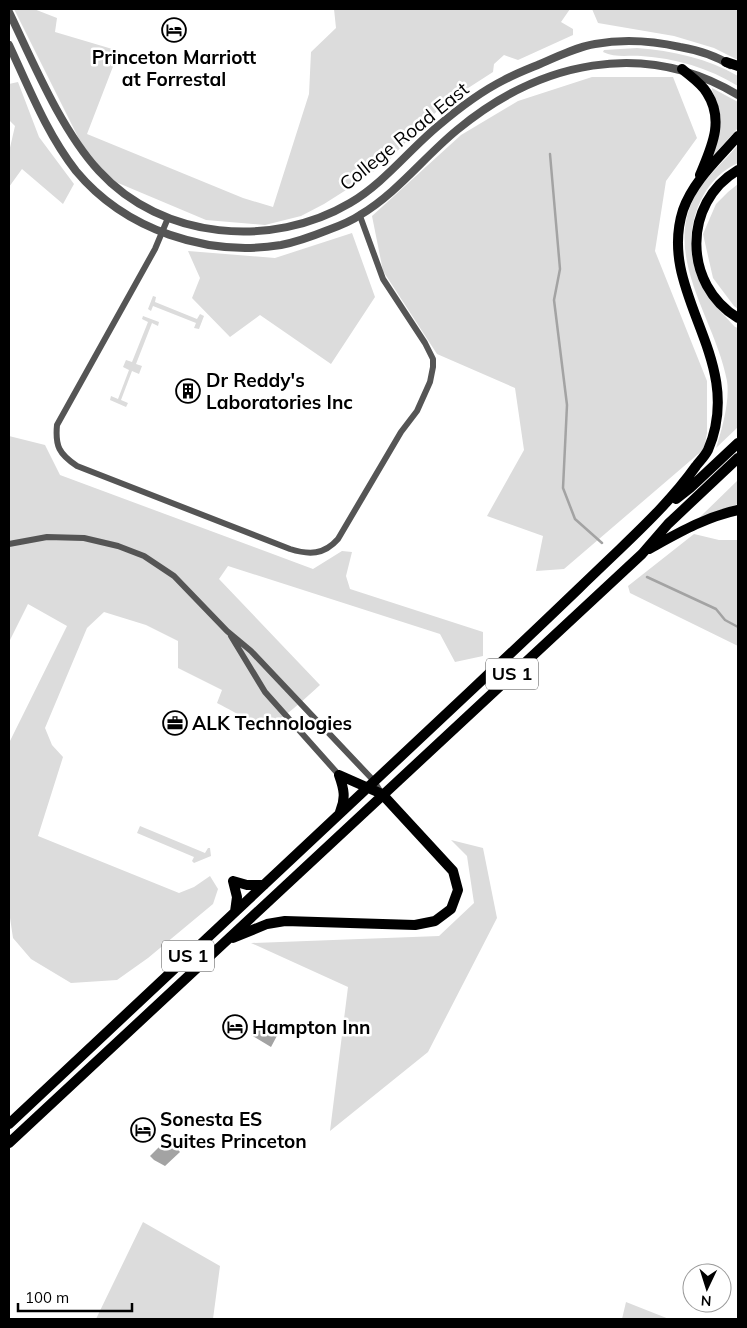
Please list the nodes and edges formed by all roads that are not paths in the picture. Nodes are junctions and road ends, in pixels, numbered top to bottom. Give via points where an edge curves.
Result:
1 (9, 12) edge
2 (9, 45) edge
3 (726, 62) joint
4 (738, 68) edge
5 (682, 69) junction
6 (738, 94) edge
7 (738, 136) edge
8 (738, 170) edge
9 (698, 181) junction
10 (360, 216) junction
11 (168, 218) junction
12 (162, 232) junction
13 (738, 318) edge
14 (738, 443) edge
15 (738, 458) edge
16 (738, 510) edge
17 (658, 512) junction
18 (9, 544) edge
19 (642, 554) junction
20 (228, 631) junction
21 (339, 775) junction
22 (370, 785) junction
23 (382, 794) junction
24 (339, 814) junction
25 (264, 885) junction
26 (235, 912) junction
27 (228, 940) junction
28 (9, 1124) edge
29 (9, 1143) edge

1 - 11 street, College Road East via 78,145 100,172 126,194
2 - 12 street, College Road East via 59,148 78,172 122,212
3 - 4 highway
3 - 11 street, College Road East via 696,50 665,44 594,44 503,80 469,101 366,192 326,215 302,224 258,232 200,229
5 - 6 street, College Road East
5 - 9 highway via 706,92 717,120 714,142
5 - 10 street, College Road East via 626,62 599,64 580,67 524,87 481,112 458,130
7 - 9 highway
8 - 13 highway via 713,191 702,210 697,230 697,254 703,278 712,293
9 - 17 highway via 684,207 679,226 679,250 683,271 722,378 723,398 720,420 708,451
10 - 12 street, College Road East via 310,237 261,248 201,244
10 - 12 street via 383,279 425,343 434,367 417,411 401,432 338,539 327,549 312,553 290,549 77,466 59,450 57,425
11 - 12 street
14 - 17 highway, US 1 via 690,488
15 - 19 highway, US 1 via 668,524
16 - 19 highway via 692,525
17 - 22 highway, US 1
18 - 20 street via 47,537 84,538 144,556 174,576
19 - 23 highway, US 1
20 - 21 street via 265,692
20 - 22 street via 251,652
21 - 22 highway
21 - 24 highway via 345,802
22 - 23 highway
22 - 24 highway, US 1
23 - 27 highway, US 1
23 - 27 highway via 453,871 458,890 451,910 435,921 415,926 285,922 267,924
24 - 25 highway, US 1
25 - 26 highway, US 1
25 - 26 highway via 233,881 237,898
26 - 28 highway, US 1
27 - 29 highway, US 1

